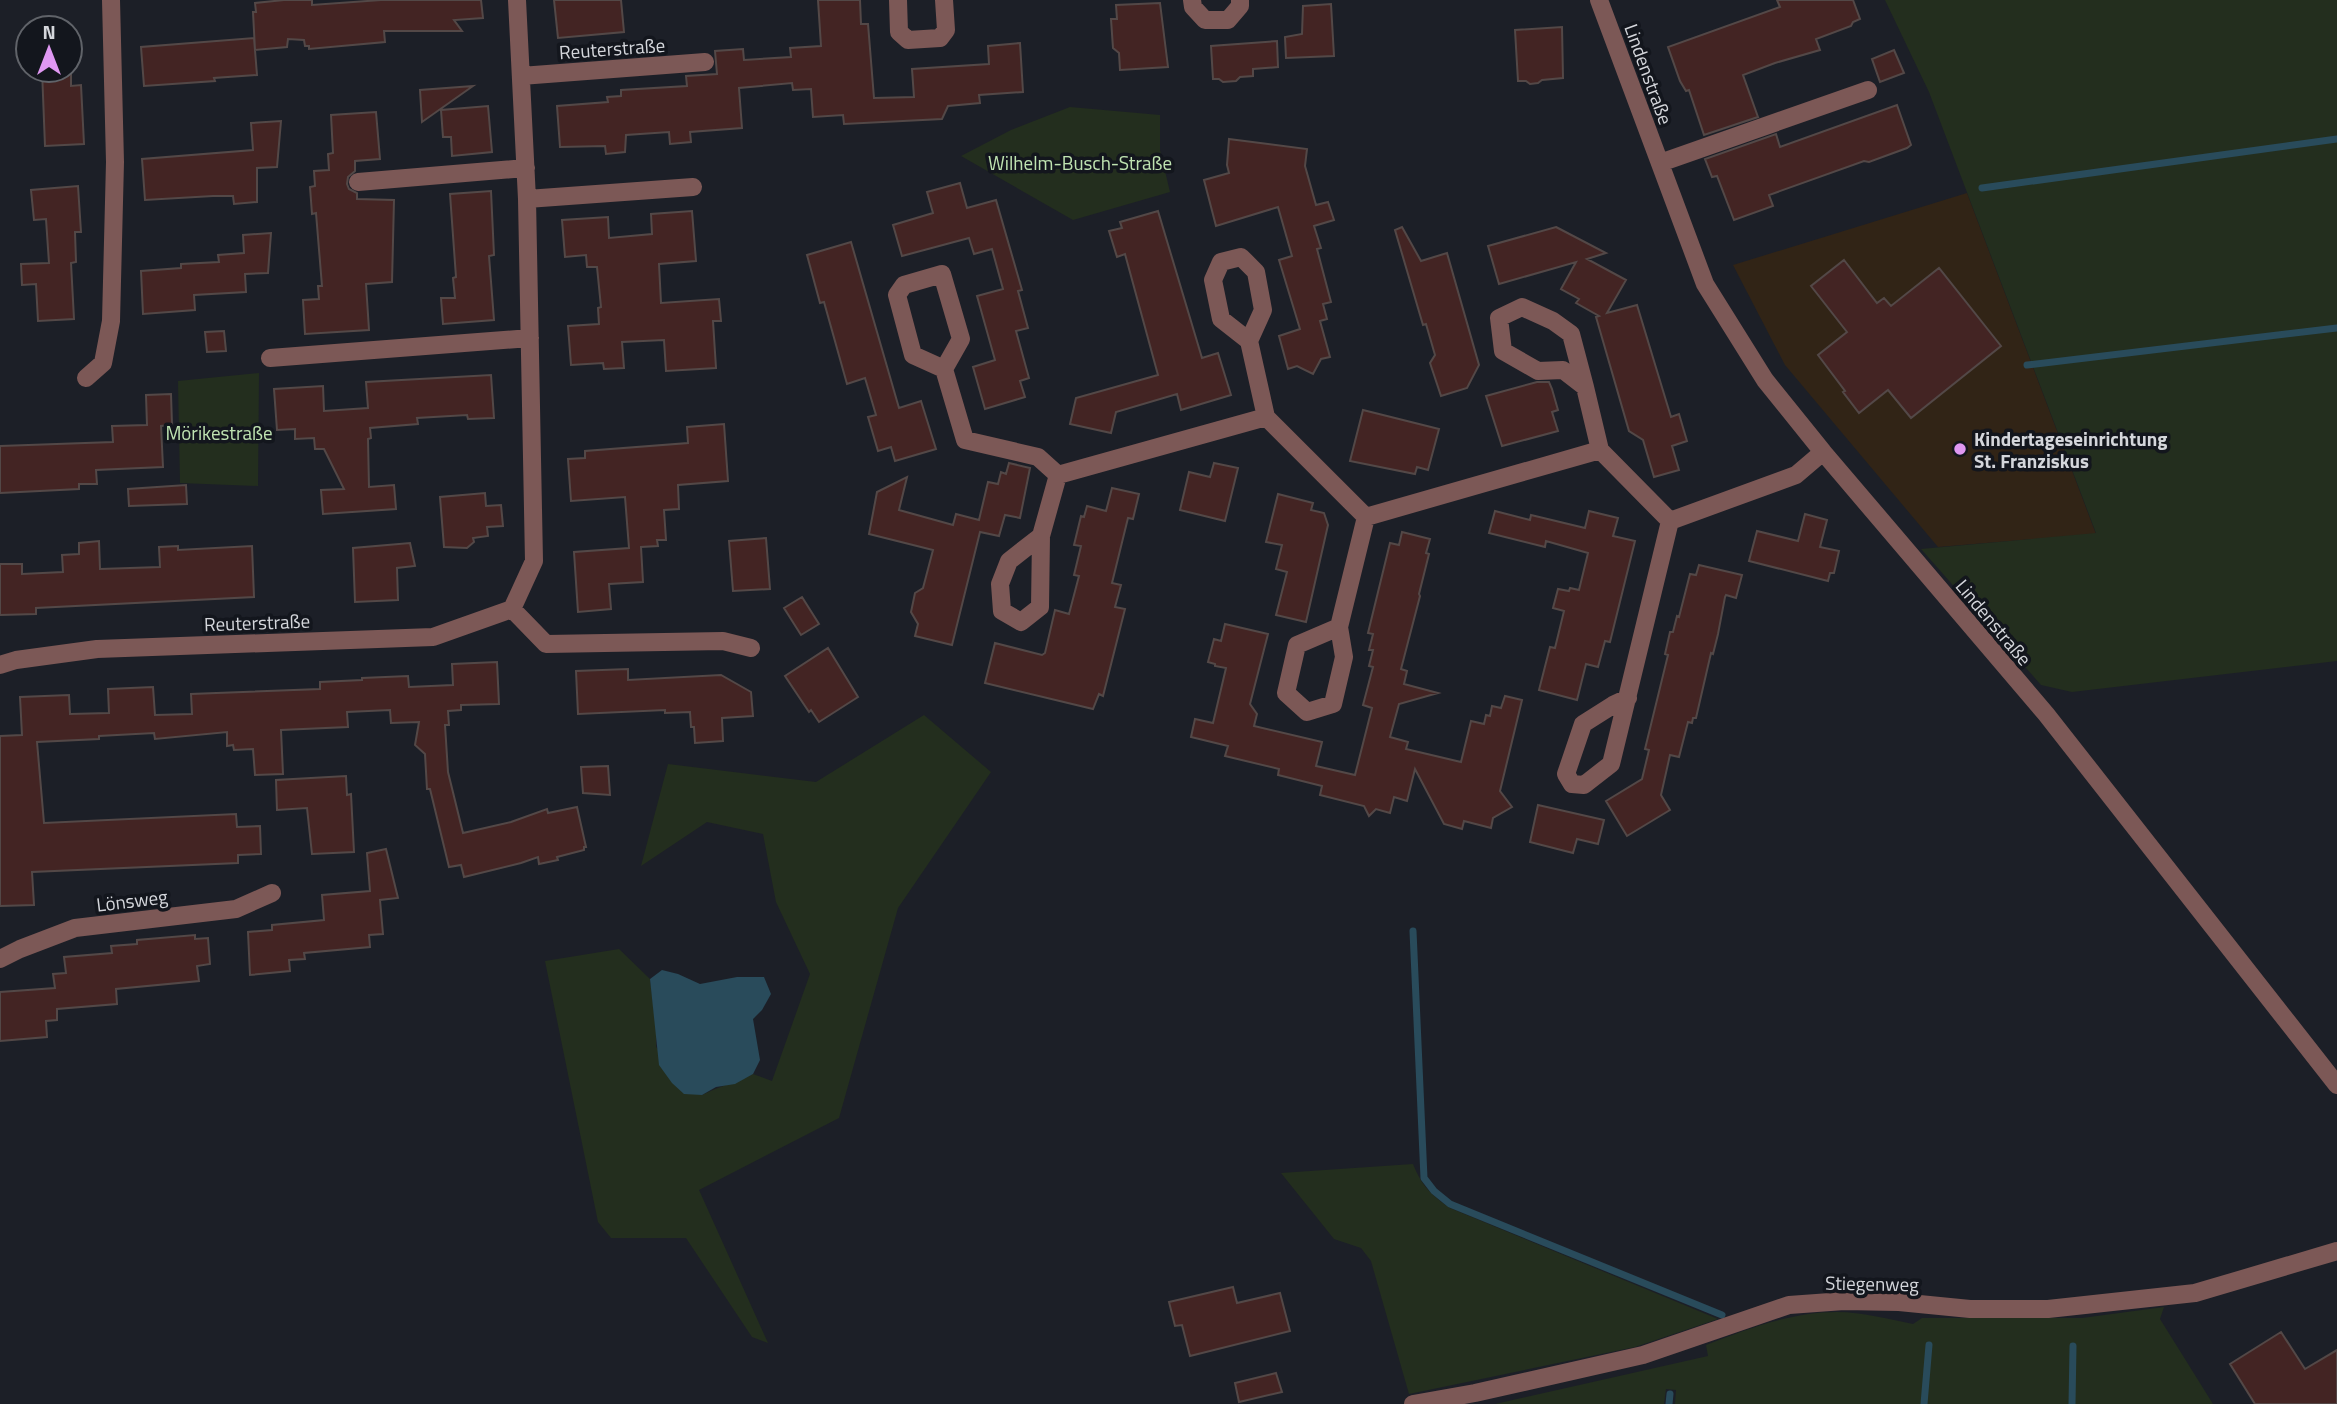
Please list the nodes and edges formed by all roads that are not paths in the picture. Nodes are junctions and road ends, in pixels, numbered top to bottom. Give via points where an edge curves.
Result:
1 (111, 0) edge
2 (517, 0) edge
3 (898, 0) edge
4 (944, 0) edge
5 (1192, 0) edge
6 (1240, 0) edge
7 (1599, 0) edge
8 (705, 62) dead end
9 (522, 76) junction
10 (1868, 90) dead end
11 (1660, 163) junction
12 (526, 168) junction
13 (358, 182) dead end
14 (693, 187) dead end
15 (527, 199) junction
16 (530, 338) junction
17 (1249, 341) dead end
18 (270, 358) dead end
19 (944, 369) junction
20 (86, 378) dead end
21 (1585, 387) junction
22 (1266, 417) junction
23 (1600, 450) junction
24 (1823, 452) junction
25 (1058, 475) junction
26 (1366, 517) junction
27 (1670, 521) junction
28 (1041, 536) dead end
29 (512, 610) junction
30 (1339, 627) junction
31 (751, 648) dead end
32 (0, 665) edge
33 (1628, 698) junction
34 (272, 892) dead end
35 (0, 959) edge
36 (2337, 1085) edge
37 (2337, 1251) edge
38 (1413, 1404) edge

1 - 20 street via 115,162 111,321 103,363
2 - 9 street
3 - 4 street via 899,32 908,40 940,38 946,30
5 - 6 street via 1205,20 1228,20
7 - 11 street, Lindenstraße
8 - 9 street, Reuterstraße
9 - 12 street
10 - 11 street
11 - 24 street, Lindenstraße via 1705,284 1765,380
12 - 13 street
12 - 15 street
14 - 15 street
15 - 16 street
16 - 18 street
16 - 29 street via 534,561
17 - 22 street
19 - 19 street via 913,355 897,295 904,285 942,274 961,340
19 - 25 street via 965,440 1038,457
21 - 21 street via 1563,370 1538,371 1503,351 1499,318 1522,307 1571,334
21 - 23 street
22 - 25 street
22 - 26 street
23 - 26 street
23 - 27 street
24 - 27 street via 1796,475
24 - 36 street, Lindenstraße via 2046,715
25 - 28 street
26 - 30 street
27 - 33 street
29 - 31 street via 546,644 723,641
29 - 32 street, Reuterstraße via 433,636 97,649
30 - 30 street via 1344,657 1334,704 1307,712 1286,693 1297,645
33 - 33 street via 1611,764 1584,785 1572,784 1566,774 1583,724
34 - 35 street, Lönsweg via 236,909 75,928
37 - 38 street, Stiegenweg via 2195,1293 2048,1309 1844,1301 1788,1305 1643,1355

